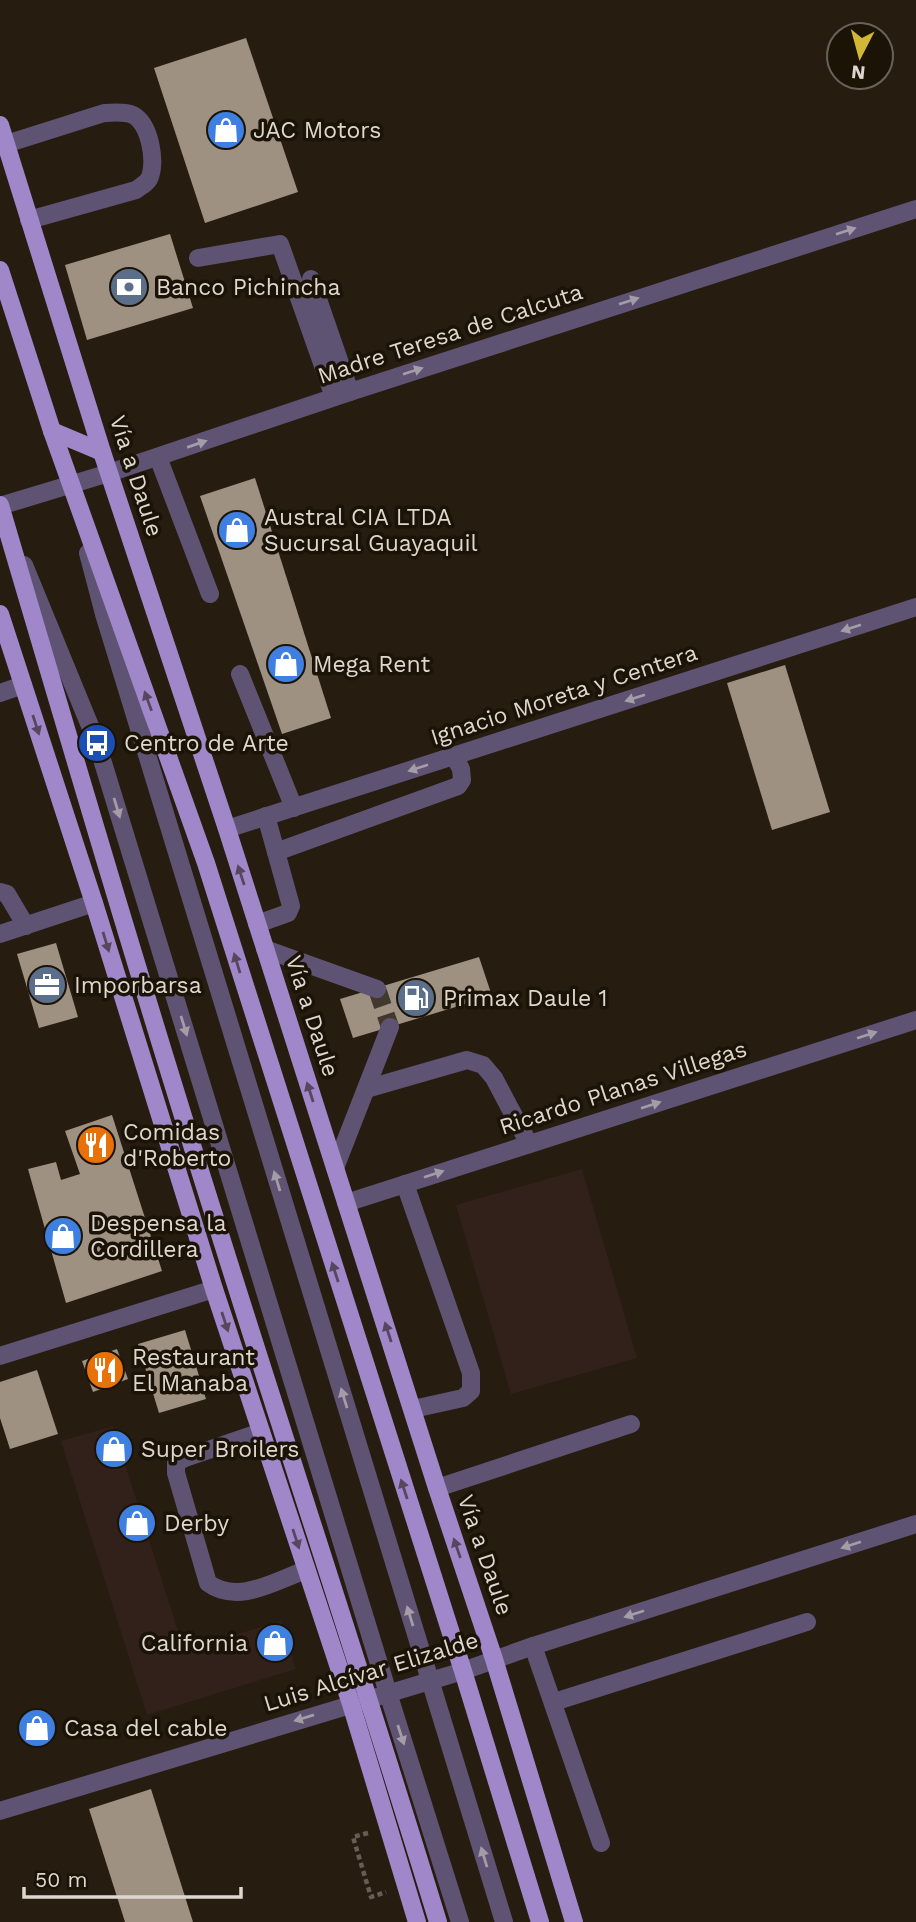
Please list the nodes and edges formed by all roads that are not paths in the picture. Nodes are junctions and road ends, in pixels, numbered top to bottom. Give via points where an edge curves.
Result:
1 (0, 125) edge
2 (6, 144) junction
3 (916, 209) edge
4 (29, 220) junction
5 (198, 258) dead end
6 (0, 270) edge
7 (312, 279) dead end
8 (342, 394) junction
9 (52, 431) junction
10 (102, 452) junction
11 (158, 457) junction
12 (109, 473) junction
13 (72, 485) junction
14 (0, 506) edge
15 (210, 594) dead end
16 (916, 607) edge
17 (1, 617) edge
18 (240, 674) dead end
19 (23, 685) junction
20 (0, 693) edge
21 (454, 756) junction
22 (294, 808) junction
23 (266, 817) junction
24 (227, 829) junction
25 (276, 852) junction
26 (0, 892) edge
27 (94, 903) junction
28 (257, 924) junction
29 (26, 926) junction
30 (0, 933) edge
31 (265, 949) junction
32 (377, 989) dead end
33 (916, 1020) edge
34 (390, 1027) tunnel mouth
35 (145, 1066) junction
36 (366, 1089) junction
37 (177, 1093) junction
38 (529, 1144) junction
39 (335, 1168) junction
40 (405, 1184) junction
41 (346, 1203) junction
42 (214, 1289) junction
43 (0, 1356) edge
44 (413, 1409) junction
45 (631, 1423) dead end
46 (261, 1432) junction
47 (437, 1488) junction
48 (916, 1524) edge
49 (306, 1570) junction
50 (807, 1622) dead end
51 (533, 1646) junction
52 (494, 1659) junction
53 (463, 1671) junction
54 (430, 1680) junction
55 (388, 1693) junction
56 (370, 1698) junction
57 (554, 1702) junction
58 (351, 1704) junction
59 (0, 1811) edge
60 (601, 1843) dead end
61 (417, 1922) edge
62 (438, 1922) edge
63 (460, 1922) edge
64 (504, 1922) edge
65 (540, 1922) edge
66 (574, 1922) edge

1 - 2 main road, Vía a Daule
2 - 4 main road, Vía a Daule
2 - 4 street via 120,112 141,123 148,140 152,154 148,182 136,190
8 -> 3 street, Madre Teresa de Calcuta
4 - 10 main road, Vía a Daule
5 - 8 street via 280,244
6 - 9 main road
7 - 8 street
11 -> 8 street, Madre Teresa de Calcuta
9 - 10 main road
9 - 13 main road
10 - 12 main road, Vía a Daule
11 - 12 street, Madre Teresa de Calcuta
11 - 15 street
12 - 13 street, Madre Teresa de Calcuta
12 - 24 main road, Vía a Daule
13 - 14 street, Madre Teresa de Calcuta
53 -> 13 main road via 206,863
54 -> 13 street via 104,614
14 - 37 main road
14 -> 55 street via 97,743
16 -> 21 street, Ignacio Moreta y Centera
17 - 19 main road
18 - 22 street
19 - 20 street
19 -> 27 main road
21 -> 22 street, Ignacio Moreta y Centera
21 - 25 street via 461,769 458,786
22 - 23 street, Ignacio Moreta y Centera
23 - 24 street, Ignacio Moreta y Centera
23 - 25 street
28 -> 24 main road, Vía a Daule
25 - 28 street via 291,906 288,913
26 - 29 street via 7,894
27 - 29 street
27 -> 35 main road
28 - 31 main road, Vía a Daule
29 - 30 street
31 - 32 street
39 -> 31 main road, Vía a Daule
38 -> 33 street, Ricardo Planas Villegas
34 - 36 street
35 - 37 main road
35 - 42 main road
36 - 38 street via 467,1060 484,1065
36 - 39 street
37 - 56 main road
40 -> 38 street, Ricardo Planas Villegas
39 - 41 main road, Vía a Daule
40 - 41 street, Ricardo Planas Villegas
40 - 44 street via 471,1373 471,1391 463,1398
44 -> 41 main road, Vía a Daule
42 - 43 street
42 -> 46 main road
44 - 47 main road, Vía a Daule
45 - 47 street
46 -> 49 main road
46 - 49 street via 176,1463 208,1583 218,1591 243,1593
52 -> 47 main road, Vía a Daule
48 -> 51 street, Luis Alcívar Elizalde
49 - 58 main road
50 - 57 street
51 - 52 street, Luis Alcívar Elizalde
51 - 57 street
52 - 53 street, Luis Alcívar Elizalde
52 - 66 main road, Vía a Daule
53 - 54 street, Luis Alcívar Elizalde
53 - 65 main road
54 - 55 street, Luis Alcívar Elizalde
64 -> 54 street
55 - 56 street, Luis Alcívar Elizalde
55 -> 63 street
56 - 58 street, Luis Alcívar Elizalde
56 - 62 main road
57 - 60 street
58 -> 59 street, Luis Alcívar Elizalde
58 - 61 main road

